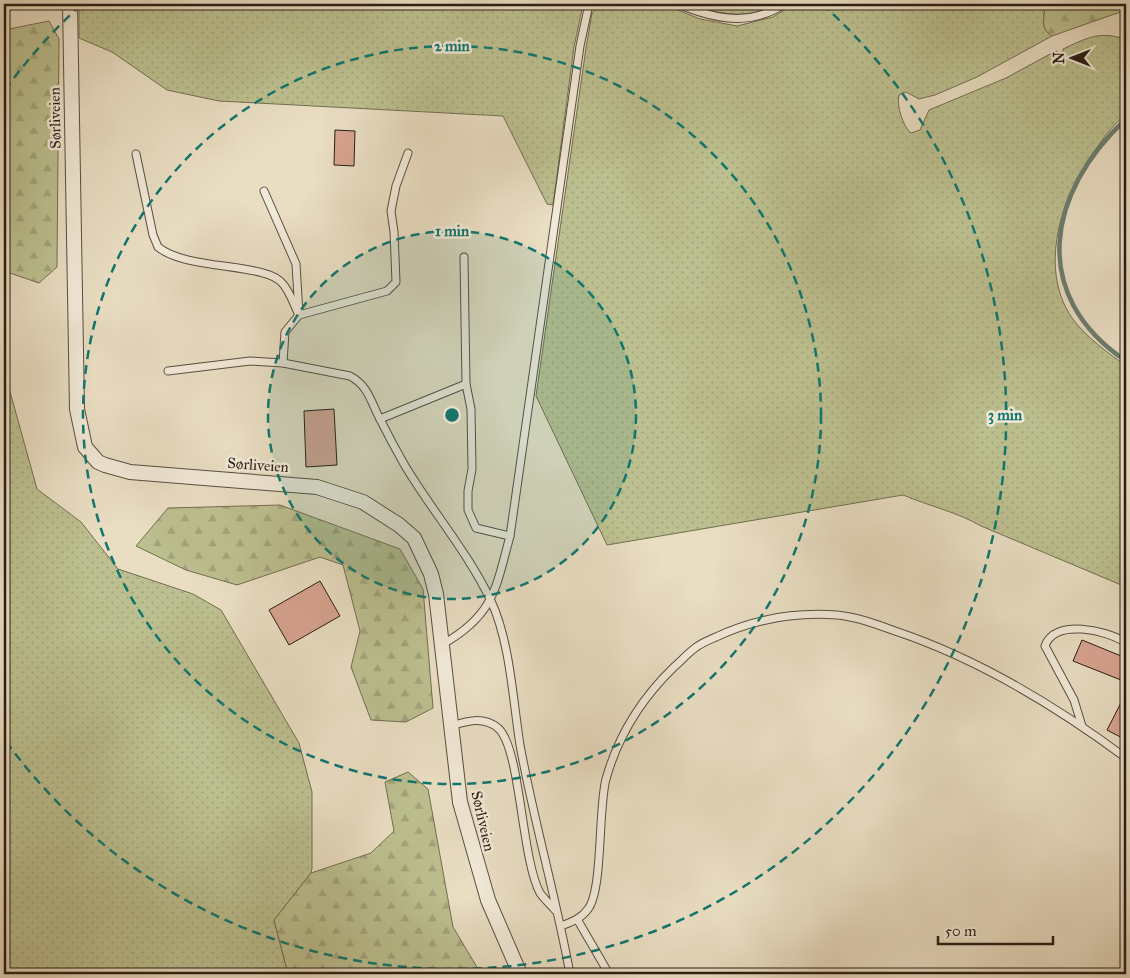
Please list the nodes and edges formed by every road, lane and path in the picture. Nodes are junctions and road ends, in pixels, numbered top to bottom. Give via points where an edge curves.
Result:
1 (70, 4) edge
2 (589, 4) edge
3 (678, 4) edge
4 (784, 4) edge
5 (408, 153) dead end
6 (136, 154) dead end
7 (264, 191) dead end
8 (464, 257) dead end
9 (298, 315) junction
10 (283, 363) junction
11 (168, 371) dead end
12 (466, 384) junction
13 (380, 419) junction
14 (510, 536) junction
15 (491, 601) junction
16 (1126, 643) edge
17 (443, 644) junction
18 (451, 726) junction
19 (1082, 726) junction
20 (1126, 758) edge
21 (558, 912) junction
22 (577, 920) junction
23 (561, 926) junction
24 (520, 974) edge
25 (570, 974) edge
26 (608, 974) edge

1 - 17 street, Sørliveien via 76,409 85,447 98,462 130,472 300,485 363,502 414,538 436,594
2 - 14 lane via 580,46
3 - 4 lane via 703,14 736,19 761,15
5 - 9 lane via 391,211 396,282 387,291
6 - 9 lane via 158,247 168,254 196,263 268,275 283,282
7 - 9 lane via 296,264
8 - 12 lane
9 - 10 lane via 285,332
10 - 11 lane via 250,361
10 - 13 lane via 359,380 369,392
12 - 13 lane
12 - 14 lane via 471,409 472,469 468,510 476,528
13 - 15 lane via 405,465
14 - 15 lane
15 - 17 lane via 461,634
15 - 21 lane via 498,617 510,674 539,843
16 - 19 lane via 1084,629 1058,631 1047,641 1045,646 1074,700
17 - 18 street, Sørliveien
18 - 21 lane via 479,720 494,725 503,734 531,864 540,893
18 - 24 street, Sørliveien via 460,802 472,851 488,900
19 - 20 lane
19 - 22 lane via 988,670 924,640 865,620 838,615 788,616 729,631 696,647 665,676 630,722 606,781 590,907
21 - 23 lane
22 - 23 lane
22 - 26 lane
23 - 25 lane

